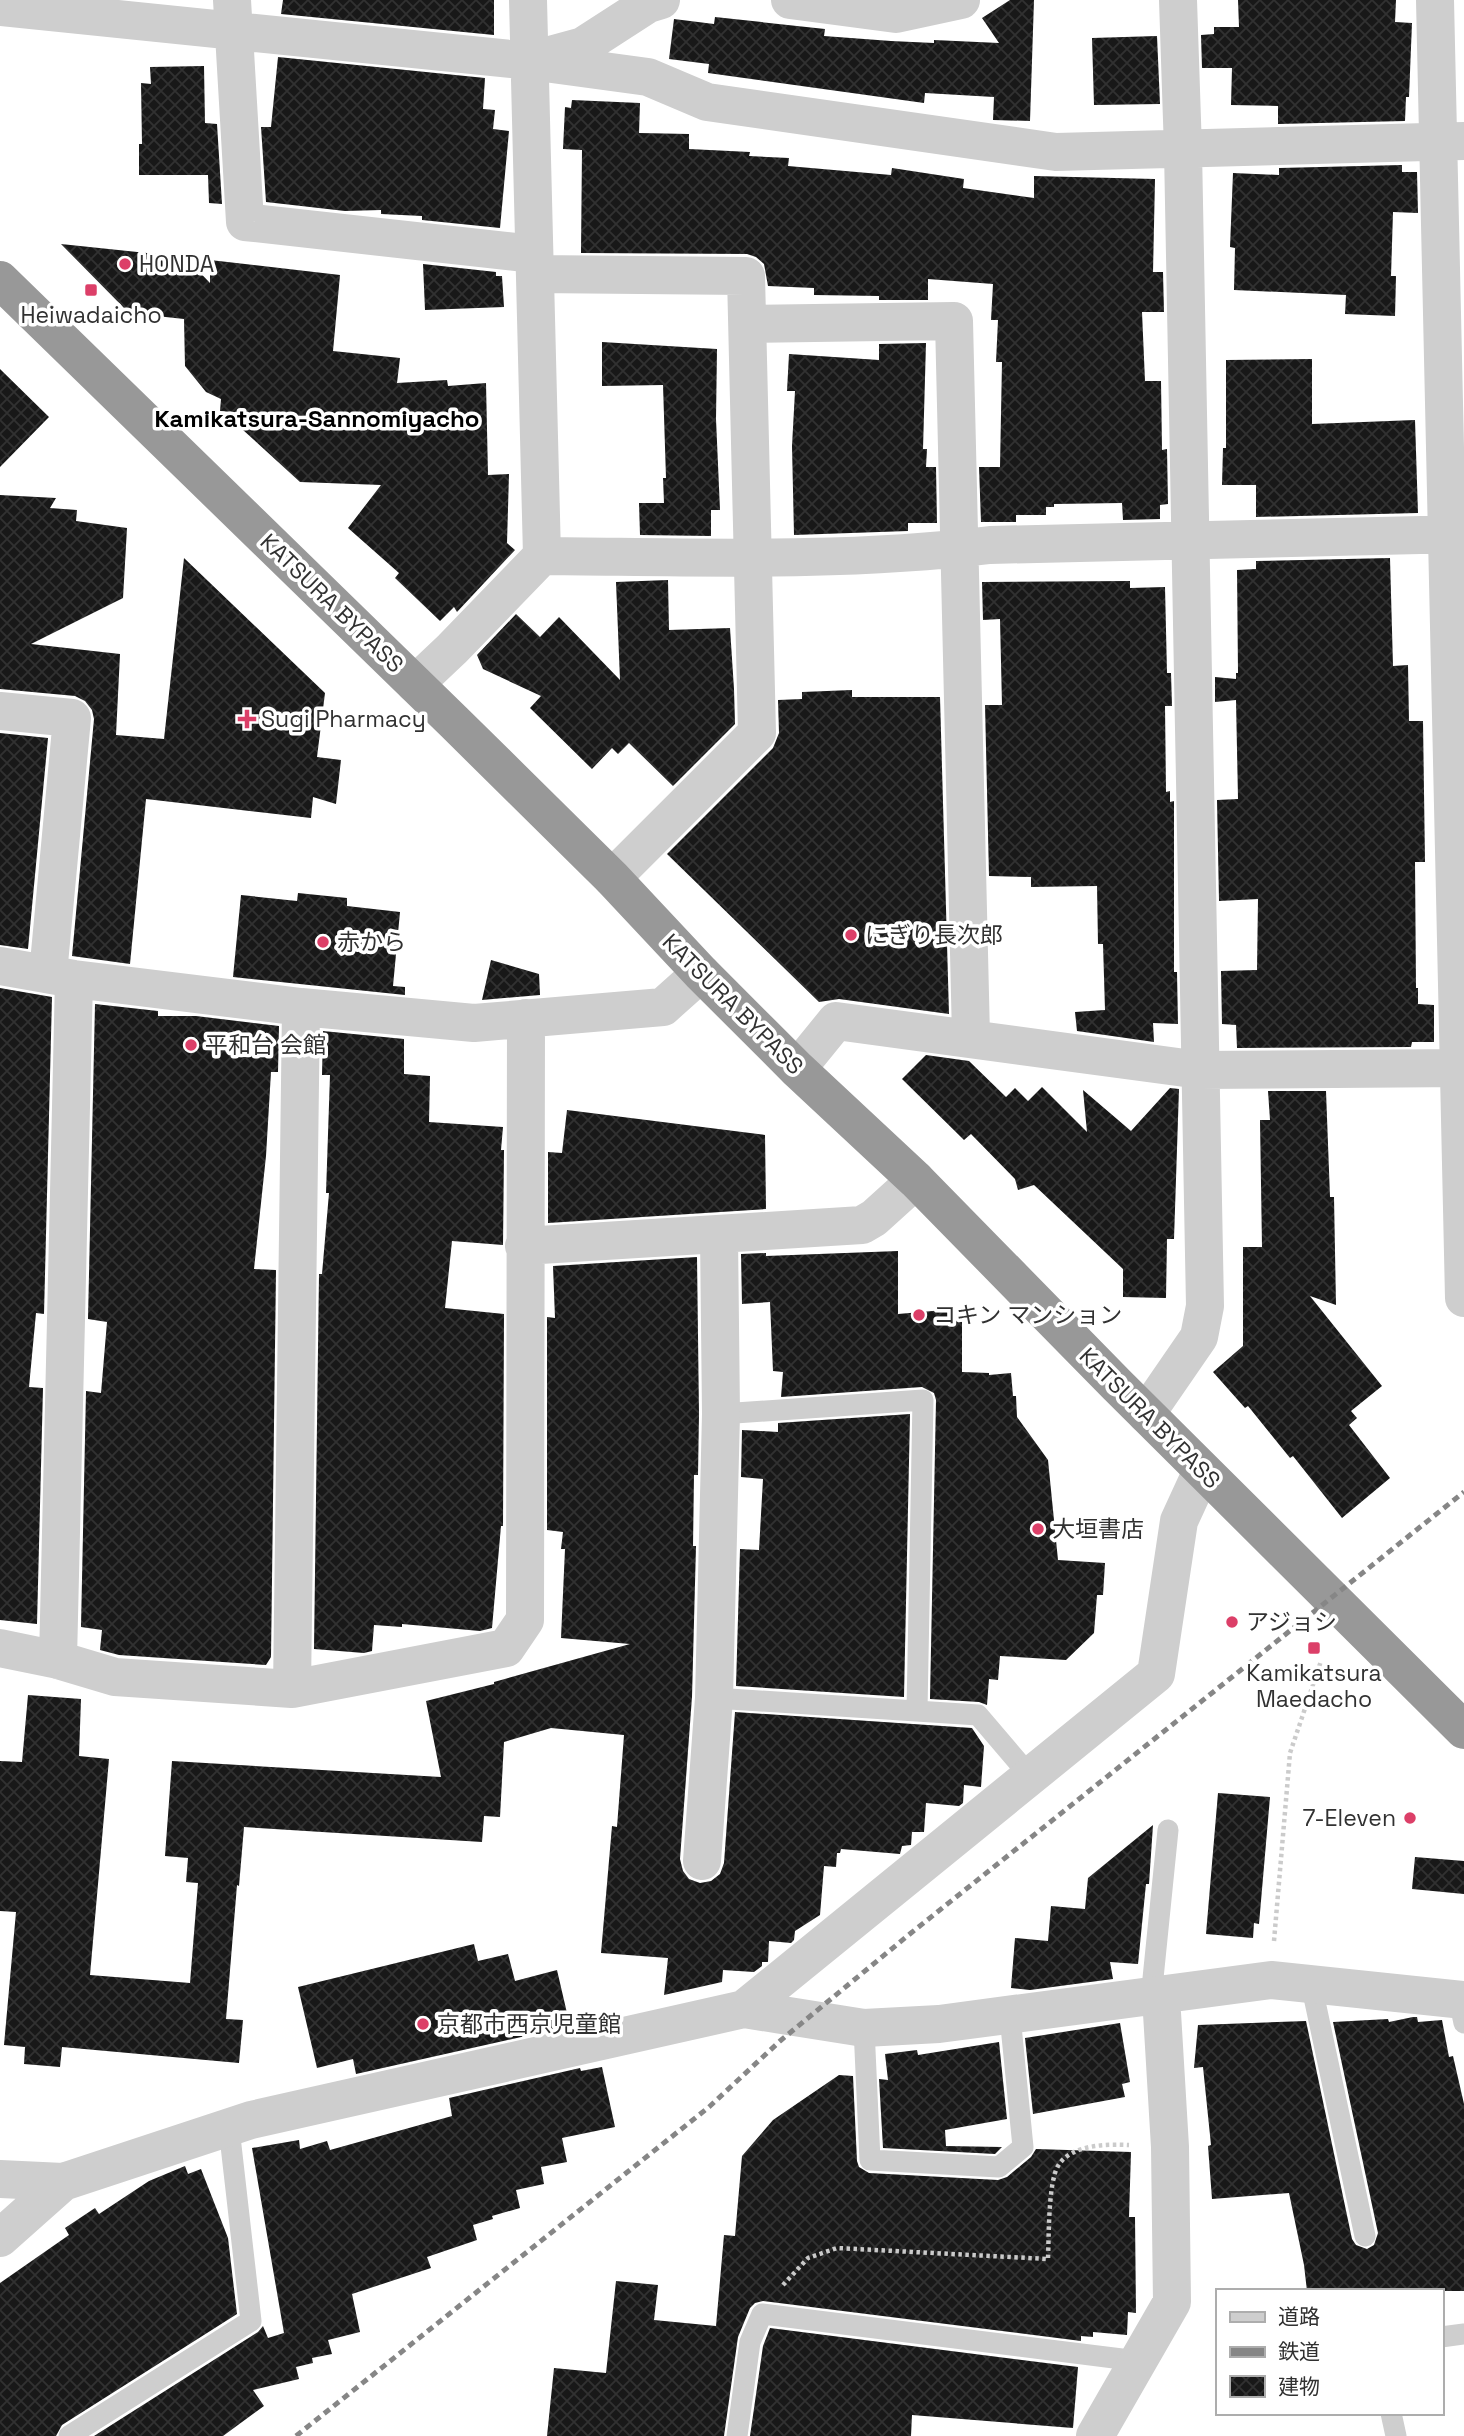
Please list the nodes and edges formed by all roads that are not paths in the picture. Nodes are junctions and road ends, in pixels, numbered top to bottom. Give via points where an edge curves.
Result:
1 (528, 0) edge
2 (661, 0) edge
3 (790, 0) edge
4 (961, 0) edge
5 (1178, 0) edge
6 (1435, 0) edge
7 (0, 7) edge
8 (233, 16) edge
9 (530, 61) junction
10 (1452, 141) edge
11 (1183, 150) junction
12 (535, 264) junction
13 (0, 280) edge
14 (749, 324) junction
15 (1455, 534) edge
16 (1190, 540) junction
17 (959, 549) junction
18 (542, 556) junction
19 (754, 558) junction
20 (415, 684) junction
21 (0, 711) edge
22 (612, 878) junction
23 (0, 965) edge
24 (701, 973) junction
25 (61, 977) junction
26 (301, 1007) junction
27 (526, 1018) junction
28 (971, 1037) junction
29 (1461, 1068) edge
30 (797, 1069) junction
31 (1200, 1070) junction
32 (916, 1180) junction
33 (719, 1235) junction
34 (524, 1246) junction
35 (1464, 1298) edge
36 (720, 1414) junction
37 (1146, 1414) junction
38 (1202, 1471) junction
39 (0, 1648) edge
40 (58, 1660) junction
41 (292, 1689) junction
42 (714, 1698) junction
43 (917, 1710) junction
44 (1464, 1730) edge
45 (1030, 1776) junction
46 (1168, 1829) dead end
47 (702, 1861) dead end
48 (1311, 1983) junction
49 (1156, 1997) junction
50 (1462, 2007) edge
51 (744, 2009) junction
52 (1010, 2016) junction
53 (864, 2028) junction
54 (229, 2128) junction
55 (0, 2179) edge
56 (63, 2182) junction
57 (1365, 2236) dead end
58 (0, 2238) edge
59 (1464, 2334) edge
60 (1443, 2337) edge
61 (1138, 2361) junction
62 (1391, 2415) edge
63 (69, 2436) edge
64 (737, 2436) edge
65 (1095, 2436) edge
66 (1396, 2436) edge

1 - 9 street
2 - 9 street via 583,46
3 - 4 street via 896,14
5 - 11 street
6 - 10 street
7 - 8 street
8 - 9 street
8 - 12 street via 245,222
9 - 11 street via 648,77 707,103 1056,152
9 - 12 street
10 - 11 street
10 - 15 street
11 - 16 street
12 - 14 street via 746,275
12 - 18 street
13 - 20 highway, KATSURA BYPASS
14 - 17 street via 954,321
14 - 19 street
15 - 16 street
15 - 29 street
16 - 17 street
16 - 31 street
17 - 19 street
17 - 28 street
18 - 19 street
18 - 20 street
19 - 22 street via 757,733
20 - 22 highway, KATSURA BYPASS
21 - 25 street via 72,718
22 - 24 highway, KATSURA BYPASS
23 - 25 street
24 - 27 street via 663,1007
24 - 30 highway, KATSURA BYPASS
25 - 26 street
25 - 40 street
26 - 27 street via 474,1023
26 - 41 street
27 - 34 street
28 - 30 street via 836,1021
28 - 31 street
29 - 31 street
29 - 35 street
30 - 32 highway, KATSURA BYPASS
31 - 37 street via 1205,1306 1199,1337
32 - 33 street via 862,1225
32 - 37 highway, KATSURA BYPASS
33 - 34 street
33 - 36 street
34 - 41 street via 525,1620 506,1648
36 - 42 street
36 - 43 lane via 923,1399
37 - 38 highway, KATSURA BYPASS
38 - 44 highway, KATSURA BYPASS
38 - 45 street via 1179,1521 1156,1674
39 - 40 street
40 - 41 street via 115,1677
42 - 43 lane
42 - 47 street
43 - 45 lane via 978,1715
45 - 51 street
46 - 49 lane
48 - 49 street via 1271,1980
48 - 50 street
48 - 57 lane
49 - 52 street
49 - 61 street via 1170,2147 1172,2302
51 - 53 street
51 - 54 street
52 - 53 street
52 - 53 lane via 1023,2147 999,2167 870,2160
54 - 56 street
54 - 63 lane via 251,2321
55 - 56 street
56 - 58 street
59 - 60 lane
61 - 64 lane via 762,2314 750,2342
61 - 65 street
62 - 66 lane

